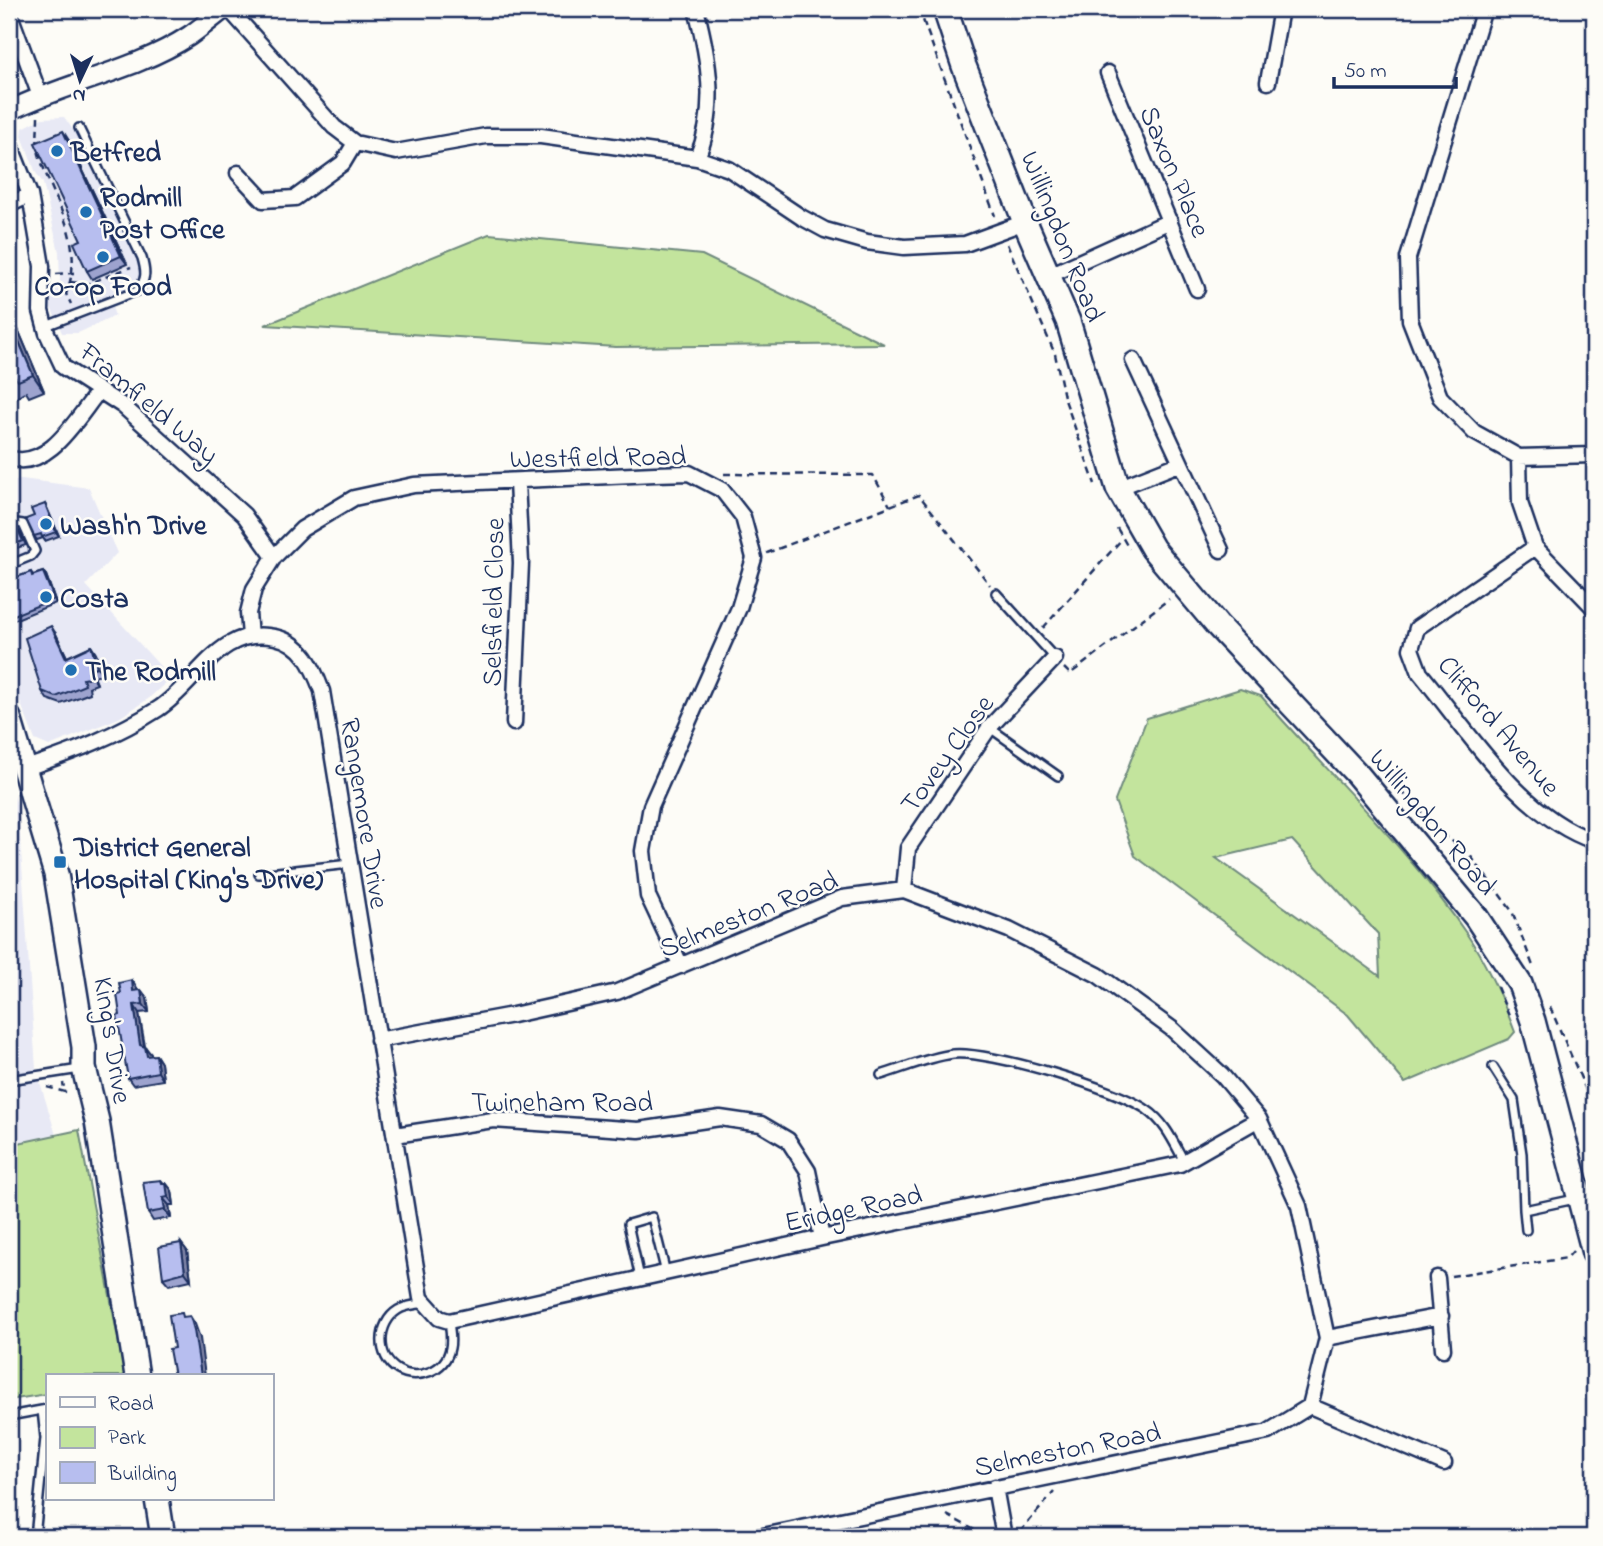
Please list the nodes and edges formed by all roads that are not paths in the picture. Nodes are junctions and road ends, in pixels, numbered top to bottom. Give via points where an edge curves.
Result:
1 (223, 9) edge
2 (229, 9) edge
3 (696, 9) edge
4 (945, 9) edge
5 (1281, 9) edge
6 (1484, 9) edge
7 (9, 12) edge
8 (1108, 73) dead end
9 (1268, 82) dead end
10 (36, 98) junction
11 (9, 111) edge
12 (79, 128) dead end
13 (9, 142) edge
14 (355, 143) junction
15 (697, 158) junction
16 (238, 173) dead end
17 (30, 195) junction
18 (9, 205) edge
19 (1170, 221) junction
20 (1025, 222) junction
21 (1050, 275) junction
22 (1197, 289) dead end
23 (45, 326) junction
24 (1133, 360) dead end
25 (99, 391) junction
26 (1594, 455) edge
27 (9, 457) edge
28 (1519, 457) junction
29 (1179, 464) junction
30 (517, 482) junction
31 (1118, 488) junction
32 (9, 522) edge
33 (1535, 547) junction
34 (1221, 551) dead end
35 (9, 552) edge
36 (274, 557) junction
37 (11, 564) edge
38 (996, 593) road end
39 (1594, 608) edge
40 (250, 636) junction
41 (1055, 658) joint
42 (9, 718) edge
43 (514, 723) dead end
44 (989, 728) junction
45 (26, 768) junction
46 (1058, 776) dead end
47 (1594, 841) edge
48 (350, 864) junction
49 (259, 874) dead end
50 (904, 890) junction
51 (681, 966) junction
52 (378, 1040) junction
53 (1493, 1067) dead end
54 (84, 1068) junction
55 (881, 1074) dead end
56 (9, 1080) edge
57 (1259, 1119) junction
58 (395, 1135) junction
59 (1184, 1161) junction
60 (1579, 1198) junction
61 (1524, 1210) junction
62 (1526, 1230) dead end
63 (822, 1238) junction
64 (1591, 1242) edge
65 (666, 1273) junction
66 (1437, 1278) road end
67 (640, 1279) junction
68 (425, 1303) junction
69 (1441, 1316) junction
70 (449, 1321) junction
71 (1327, 1338) junction
72 (1443, 1349) dead end
73 (137, 1374) edge
74 (1310, 1406) junction
75 (44, 1409) edge
76 (9, 1416) edge
77 (1444, 1463) dead end
78 (995, 1487) junction
79 (157, 1500) edge
80 (36, 1537) edge
81 (163, 1537) edge
82 (758, 1537) edge
83 (1004, 1537) edge

1 - 10 street via 189,36 148,57
2 - 14 street via 334,127
3 - 15 street via 711,85
4 - 20 main road, Willingdon Road
5 - 9 street
6 - 28 street via 1408,258 1410,320 1440,397 1475,432
7 - 10 street
8 - 19 street, Saxon Place
10 - 11 street
12 - 23 lane via 146,274 137,291
13 - 17 street, Framfield Way
14 - 15 street via 396,152 486,136 541,136
14 - 16 street via 343,163 295,198 263,200
15 - 20 street via 729,169 825,230 867,242 904,247 965,244
17 - 18 street
17 - 23 street, Framfield Way via 41,252
19 - 21 street
19 - 22 street, Saxon Place
20 - 21 main road, Willingdon Road
21 - 31 main road, Willingdon Road via 1069,321
23 - 25 street, Framfield Way via 62,366
24 - 29 street
25 - 27 street via 40,457
25 - 36 street, Framfield Way via 123,406 244,515
26 - 28 street
28 - 33 street via 1520,503
29 - 31 street
29 - 34 street
30 - 36 street, Westfield Road via 414,485 354,498 302,529
30 - 43 street, Selsfield Close via 521,564
30 - 51 street, Westfield Road via 689,473 722,490 743,516 754,558 740,608 651,806 643,851 648,896
31 - 60 main road, Willingdon Road via 1153,549 1217,625 1357,774 1476,917 1520,984
32 - 37 lane via 23,524 35,551
33 - 39 street
33 - 47 street, Clifford Avenue via 1417,628 1411,649 1420,673 1529,804 1567,832
35 - 37 lane
36 - 40 street, Westfield Road via 254,589 248,613
38 - 41 lane
40 - 45 street via 222,647 167,703 131,726
40 - 48 street, Rangemore Drive via 280,638 310,662 322,691
41 - 44 street, Tovey Close
42 - 45 main road, King's Drive
44 - 46 lane
44 - 50 street, Tovey Close via 908,848
45 - 54 main road, King's Drive via 56,874
48 - 49 lane
48 - 52 street, Rangemore Drive
50 - 51 street, Selmeston Road via 842,898
50 - 57 street, Selmeston Road via 1009,930 1098,975 1172,1029 1222,1075
51 - 52 street, Selmeston Road via 617,992
52 - 58 street, Rangemore Drive
53 - 61 lane via 1514,1100
54 - 56 lane
54 - 73 main road, King's Drive via 99,1134
55 - 59 lane via 951,1054 1048,1073 1110,1091 1148,1110 1167,1130
57 - 59 street, Eridge Road
57 - 71 street, Selmeston Road via 1299,1206
58 - 63 street, Twineham Road via 493,1120 639,1130 720,1118 761,1124 788,1140 808,1171
58 - 68 street, Rangemore Drive
59 - 63 street, Eridge Road
60 - 61 lane
60 - 64 main road, Willingdon Road
61 - 62 lane
63 - 65 street, Eridge Road
65 - 67 street, Eridge Road
65 - 67 lane via 652,1217 628,1224
66 - 69 street
67 - 70 street, Eridge Road
68 - 70 street via 439,1318
68 - 70 lane via 398,1310 382,1333 384,1354 398,1370 422,1374 441,1365 450,1349
69 - 71 street
69 - 72 street
71 - 74 street, Selmeston Road
74 - 77 street
74 - 78 street, Selmeston Road via 1268,1432
75 - 76 lane
75 - 80 lane
78 - 82 street, Selmeston Road
78 - 83 street
79 - 81 main road

